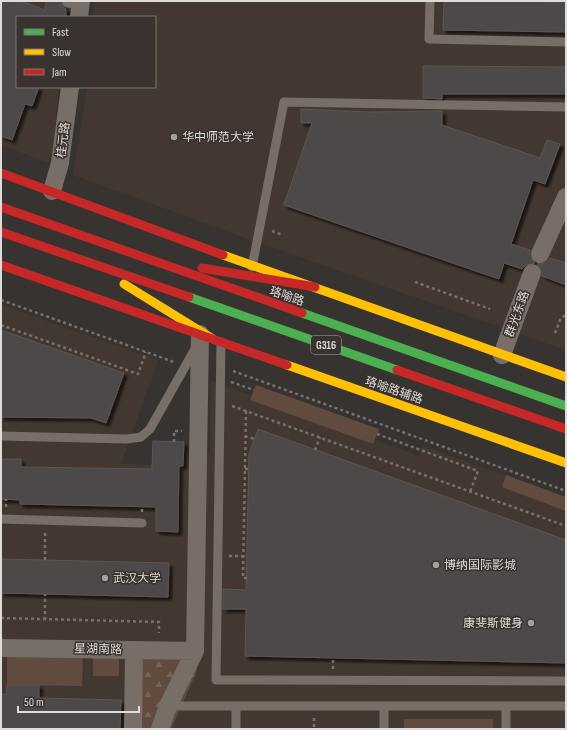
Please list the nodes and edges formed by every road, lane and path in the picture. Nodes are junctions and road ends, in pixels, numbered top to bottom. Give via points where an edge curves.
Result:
1 (430, 1) edge
2 (566, 42) edge
3 (70, 88) edge
4 (566, 107) edge
5 (1, 173) edge
6 (52, 191) junction
7 (566, 197) edge
8 (1, 207) edge
9 (1, 232) edge
10 (540, 254) dead end
11 (138, 256) junction
12 (87, 261) junction
13 (1, 264) edge
14 (252, 265) junction
15 (532, 273) dead end
16 (250, 276) junction
17 (415, 282) dead end
18 (314, 287) junction
19 (1, 300) edge
20 (490, 309) dead end
21 (566, 315) edge
22 (1, 325) edge
23 (556, 333) dead end
24 (208, 339) junction
25 (146, 352) junction
26 (502, 356) junction
27 (185, 366) junction
28 (220, 366) junction
29 (566, 378) edge
30 (230, 388) dead end
31 (254, 390) dead end
32 (232, 406) dead end
33 (566, 406) edge
34 (246, 411) junction
35 (566, 429) edge
36 (377, 434) dead end
37 (1, 436) edge
38 (245, 436) junction
39 (174, 437) dead end
40 (320, 437) junction
41 (255, 439) dead end
42 (174, 442) dead end
43 (315, 450) dead end
44 (566, 463) edge
45 (245, 469) junction
46 (249, 469) dead end
47 (566, 491) edge
48 (470, 492) junction
49 (1, 519) edge
50 (45, 520) junction
51 (142, 523) dead end
52 (566, 526) edge
53 (45, 560) dead end
54 (247, 578) dead end
55 (45, 594) dead end
56 (1, 618) edge
57 (44, 620) junction
58 (159, 622) dead end
59 (1, 648) edge
60 (134, 650) junction
61 (195, 652) junction
62 (566, 682) edge
63 (168, 706) junction
64 (236, 706) junction
65 (384, 706) junction
66 (506, 706) junction
67 (566, 706) edge
68 (133, 729) edge
69 (160, 729) edge
70 (236, 729) edge
71 (384, 729) edge
72 (506, 729) edge

1 - 2 lane via 429,38
3 - 6 street, 桂元路 via 60,163
4 - 14 lane via 284,102
5 - 6 main road
6 - 14 main road
7 - 10 street
8 - 11 main road, 珞喻路
9 - 12 main road, G316
11 - 16 main road
11 - 33 main road, 珞喻路 / G316
12 - 24 main road
12 - 35 main road, G316
13 - 24 main road
14 - 16 lane
14 - 18 main road
15 - 26 street, 群光东路
16 - 18 main road
17 - 20 path
18 - 26 main road
19 - 25 path
21 - 23 path via 561,318
22 - 25 path via 138,374
24 - 27 lane
24 - 28 lane
24 - 44 main road, 珞喻路辅路
24 - 61 street
25 - 27 path
26 - 29 main road
27 - 37 lane via 150,429 141,437 127,439
28 - 47 path
28 - 62 lane via 216,680
30 - 31 path via 232,382
32 - 34 path
34 - 38 path
34 - 40 path
36 - 48 path via 478,471
38 - 41 path
38 - 45 path
39 - 42 path
40 - 43 path
40 - 48 path
45 - 46 path
45 - 54 path via 242,578
48 - 52 path
49 - 50 lane
50 - 51 lane
50 - 53 path
55 - 57 path
56 - 57 path
57 - 58 path
59 - 60 street, 星湖南路
60 - 61 street, 星湖南路
60 - 68 street
61 - 63 street
63 - 64 lane
63 - 69 street
64 - 65 lane
64 - 70 lane
65 - 66 lane
65 - 71 lane
66 - 67 lane
66 - 72 lane

